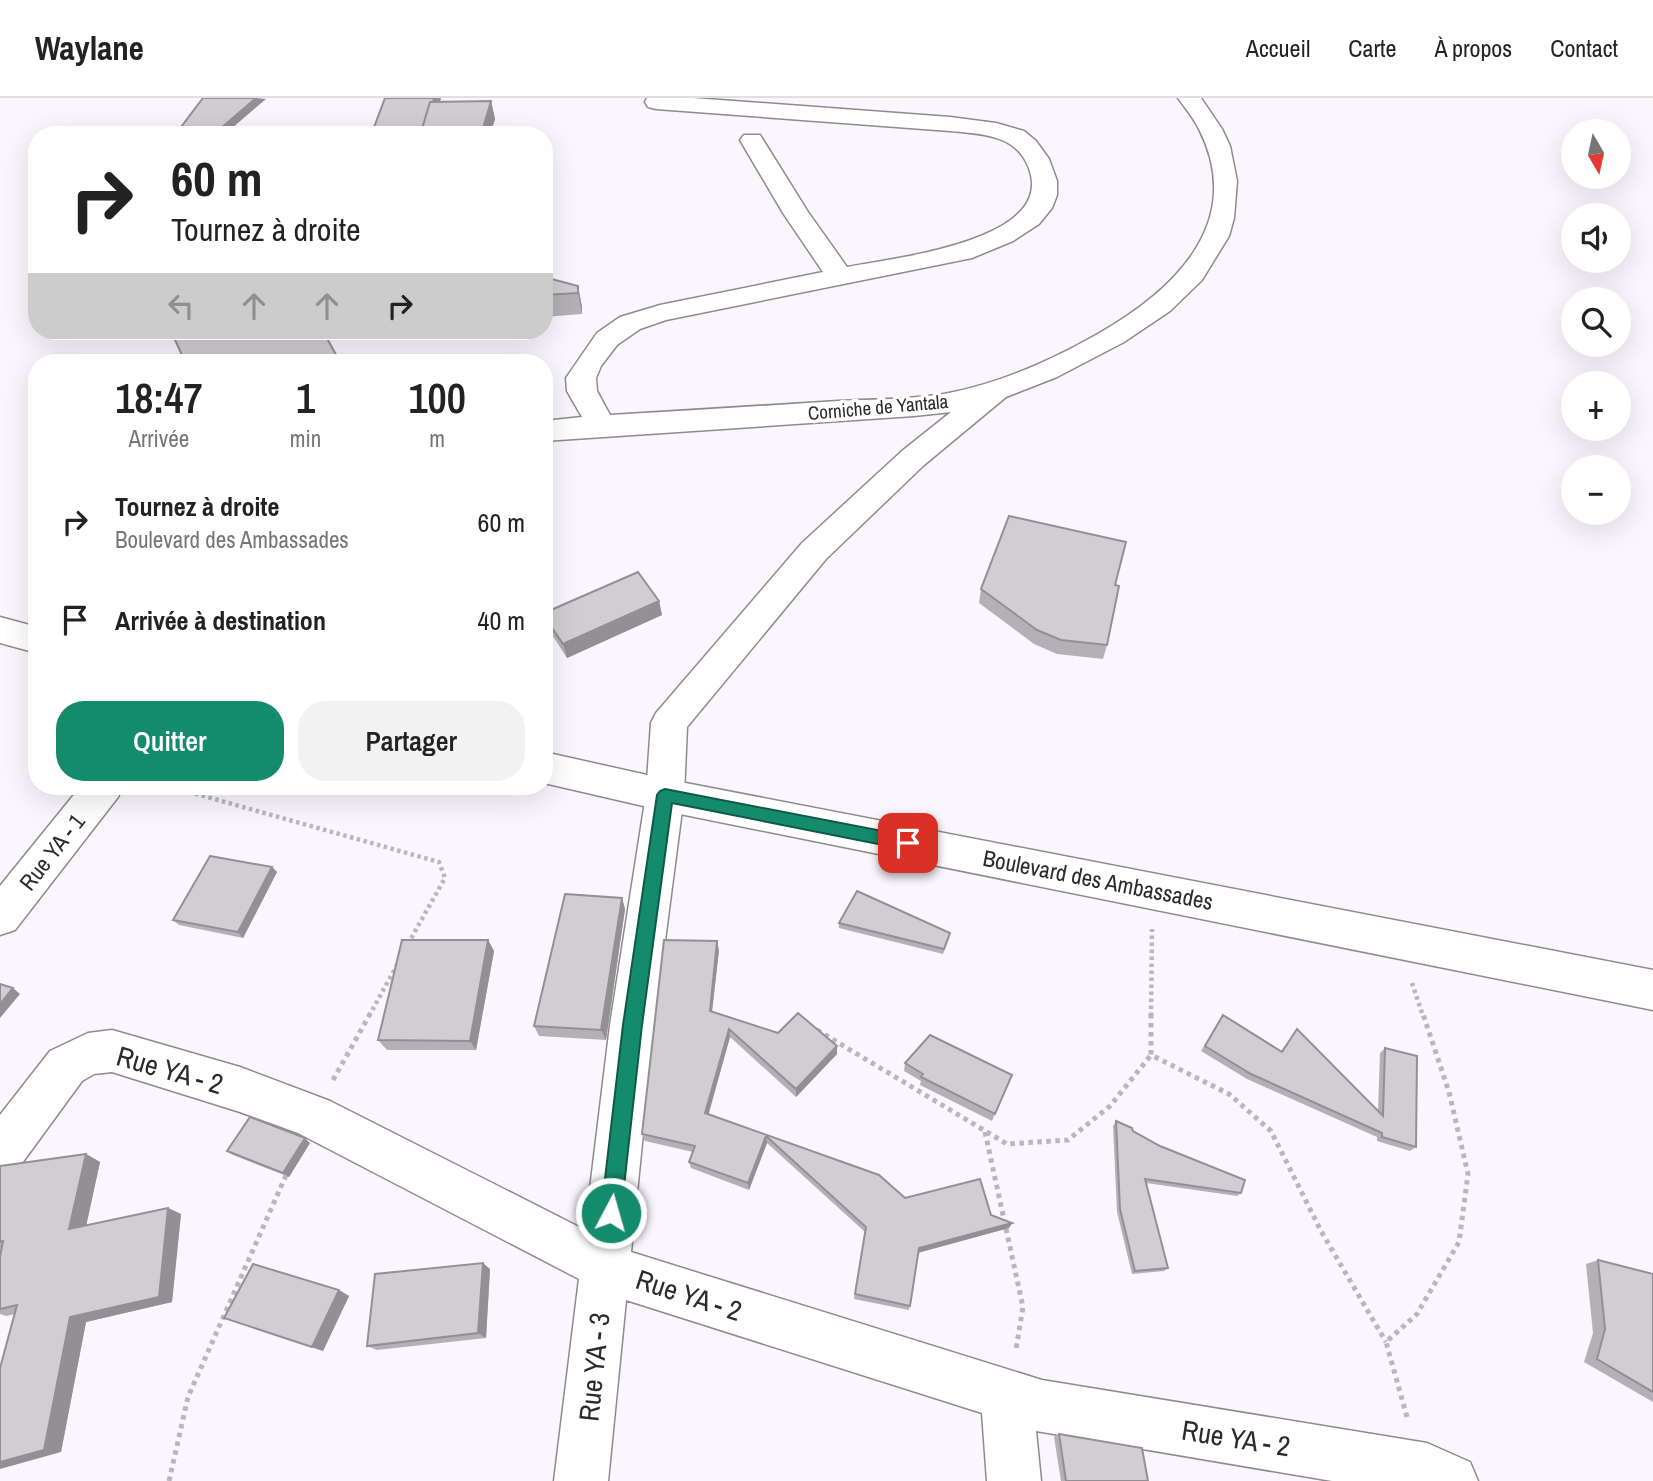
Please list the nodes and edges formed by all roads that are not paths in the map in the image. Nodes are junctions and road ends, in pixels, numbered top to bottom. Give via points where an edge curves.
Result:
1 (1194, 100) edge
2 (656, 102) dead end
3 (752, 140) dead end
4 (839, 277) junction
5 (997, 389) junction
6 (601, 425) junction
7 (553, 430) edge
8 (0, 630) edge
9 (28, 638) edge
10 (553, 769) edge
11 (97, 795) edge
12 (665, 795) junction
13 (0, 917) edge
14 (1653, 990) edge
15 (0, 1153) edge
16 (606, 1267) junction
17 (1007, 1396) junction
18 (1439, 1475) edge
19 (581, 1481) edge
20 (1014, 1481) edge

1 - 5 street, Corniche de Yantala via 1216,142 1227,185 1222,221 1209,252 1172,298 1099,347
2 - 4 street via 1008,133 1024,143 1042,166 1046,194 1035,215 1002,236 963,252
3 - 4 street
4 - 6 street via 630,323 607,339 581,378 582,391
5 - 6 street, Corniche de Yantala via 950,403
5 - 12 street, Rue YA - 3 via 913,458 814,551 669,723
6 - 7 street, Corniche de Yantala
8 - 9 street
10 - 12 street, Boulevard des Ambassades
11 - 13 street, Rue YA - 1
12 - 14 street, Boulevard des Ambassades
12 - 16 street, Rue YA - 3 via 632,1025
15 - 16 street, Rue YA - 2 via 66,1066 81,1056 112,1051 312,1116
16 - 17 street, Rue YA - 2
16 - 19 street, Rue YA - 3
17 - 18 street, Rue YA - 2 via 1042,1406
17 - 20 street

